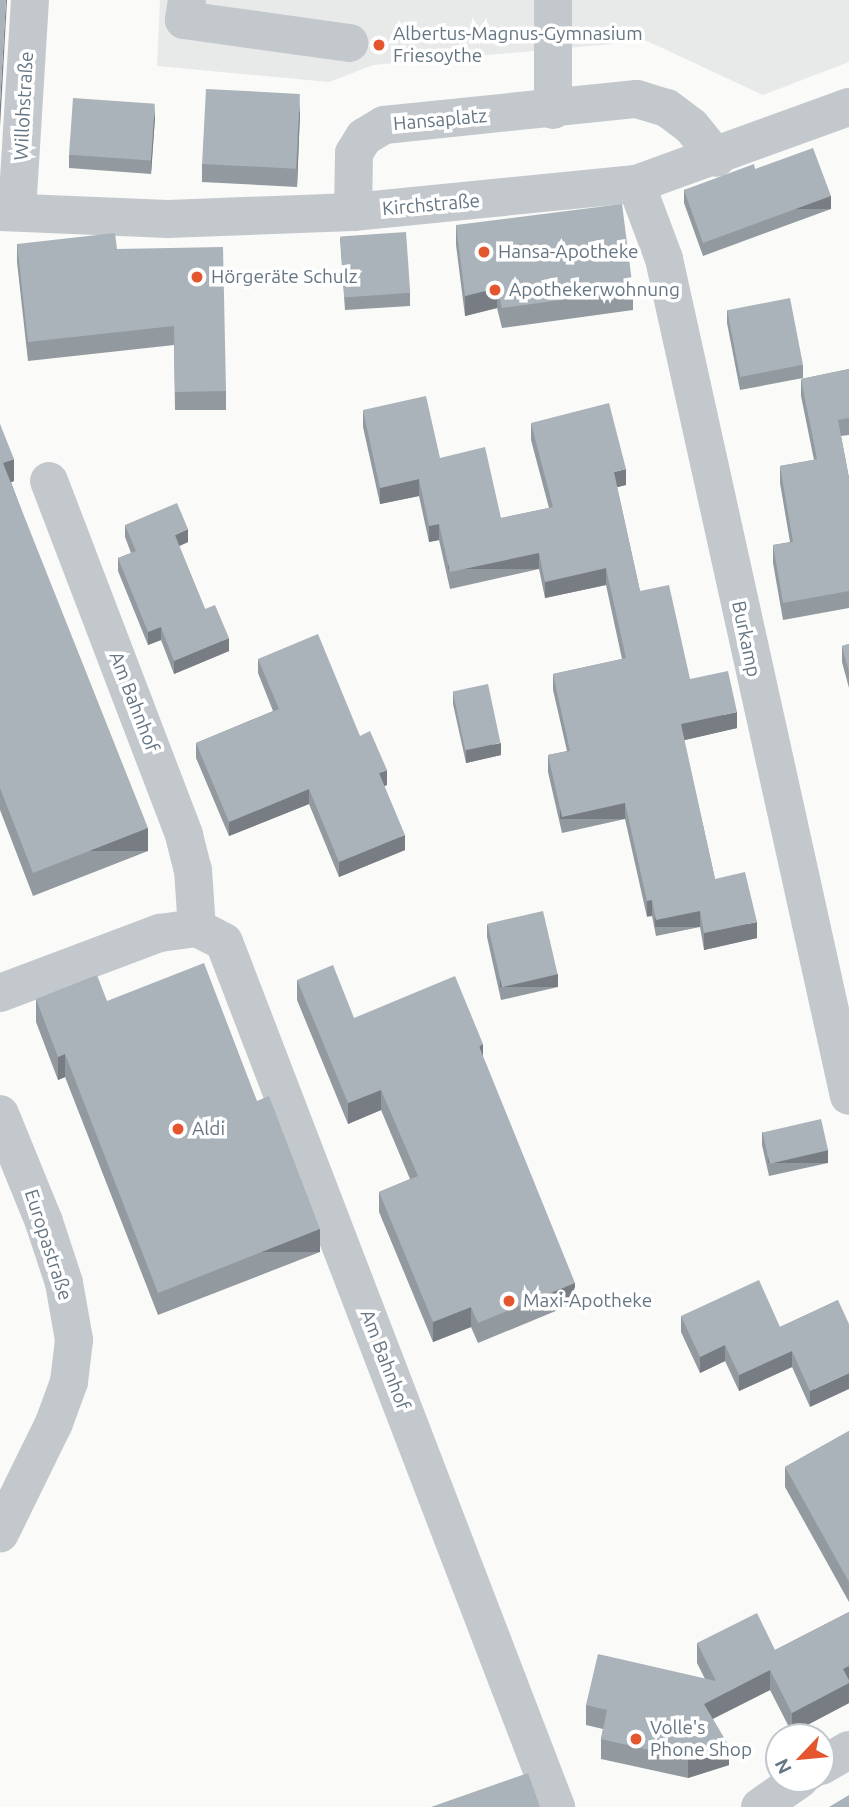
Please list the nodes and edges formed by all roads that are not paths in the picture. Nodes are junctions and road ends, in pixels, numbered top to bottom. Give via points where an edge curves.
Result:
1 (30, 0) edge
2 (187, 0) edge
3 (553, 0) edge
4 (349, 43) dead end
5 (849, 107) edge
6 (553, 110) junction
7 (717, 158) junction
8 (636, 184) junction
9 (8, 212) edge
10 (353, 212) junction
11 (49, 481) dead end
12 (197, 928) junction
13 (0, 993) edge
14 (849, 1096) edge
15 (0, 1114) edge
16 (0, 1533) edge
17 (780, 1793) edge
18 (556, 1807) edge
19 (760, 1807) edge

1 - 9 street, Willohstraße
2 - 4 street via 184,20
3 - 6 street
5 - 7 street, Kirchstraße
6 - 7 street, Hansaplatz via 637,99 667,107 691,126
6 - 10 street, Hansaplatz via 384,125 364,137 354,153
7 - 8 street, Kirchstraße
8 - 10 street, Kirchstraße
8 - 14 street, Burkamp via 664,259
9 - 10 street, Kirchstraße via 168,219
11 - 12 street, Am Bahnhof via 184,835
12 - 13 street via 160,933
12 - 18 street, Am Bahnhof via 224,942
15 - 16 street, Europastraße via 64,1283 74,1339 69,1382 54,1423
17 - 19 street

